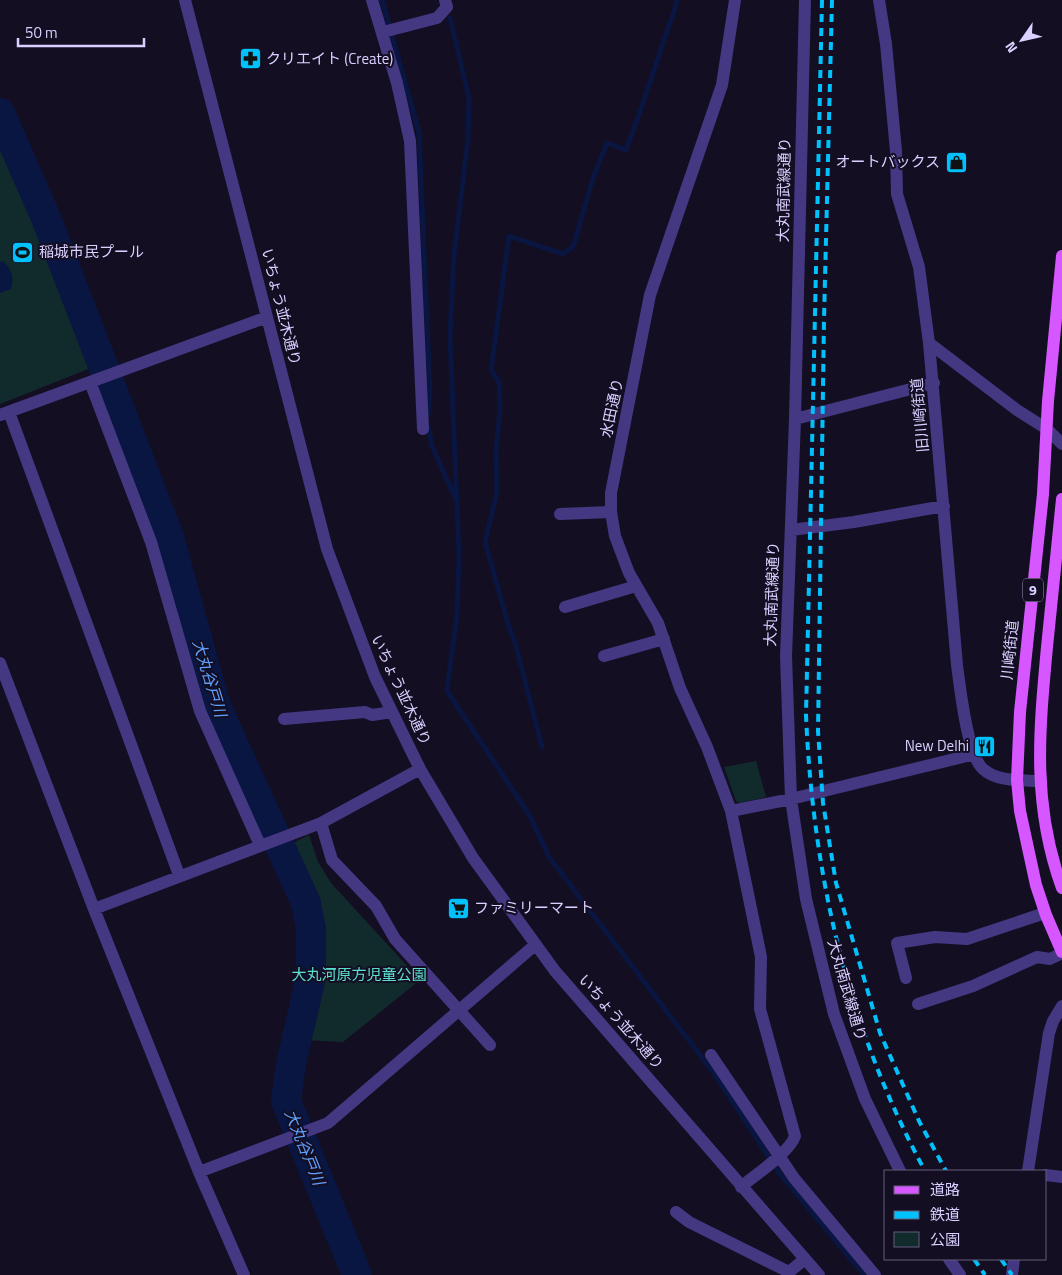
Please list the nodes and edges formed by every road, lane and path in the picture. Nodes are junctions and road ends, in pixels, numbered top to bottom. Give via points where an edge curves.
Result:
1 (185, 0) edge
2 (372, 0) edge
3 (445, 0) edge
4 (735, 0) edge
5 (805, 0) edge
6 (879, 0) edge
7 (390, 30) junction
8 (1062, 256) edge
9 (267, 317) junction
10 (930, 343) junction
11 (93, 380) junction
12 (934, 383) junction
13 (4, 414) edge
14 (795, 419) junction
15 (423, 429) dead end
16 (1047, 429) junction
17 (1062, 444) edge
18 (1062, 500) edge
19 (944, 506) junction
20 (611, 512) junction
21 (560, 514) dead end
22 (791, 530) junction
23 (636, 586) junction
24 (565, 607) dead end
25 (664, 639) junction
26 (604, 656) dead end
27 (0, 663) edge
28 (392, 712) junction
29 (284, 719) dead end
30 (975, 754) junction
31 (420, 768) junction
32 (1017, 780) junction
33 (1039, 781) junction
34 (791, 799) junction
35 (730, 811) junction
36 (321, 822) junction
37 (262, 844) junction
38 (179, 875) junction
39 (1062, 888) edge
40 (94, 909) junction
41 (1045, 913) junction
42 (535, 945) junction
43 (1062, 952) edge
44 (906, 978) dead end
45 (918, 1004) dead end
46 (1062, 1006) edge
47 (461, 1010) junction
48 (490, 1045) dead end
49 (711, 1055) dead end
50 (778, 1156) junction
51 (900, 1170) edge
52 (1028, 1170) edge
53 (199, 1172) junction
54 (1047, 1174) edge
55 (1062, 1177) edge
56 (741, 1187) junction
57 (676, 1212) dead end
58 (805, 1259) junction
59 (950, 1260) edge
60 (1014, 1260) edge
61 (244, 1275) edge
62 (819, 1275) edge
63 (875, 1275) edge
64 (960, 1275) edge
65 (1012, 1275) edge

1 - 9 street, いちょう並木通り
2 - 7 street
3 - 7 street via 447,7 437,18
4 - 20 street, 水田通り via 722,85 650,295 611,492
5 - 14 street, 大丸南武線通り
6 - 10 street, 旧川崎街道 via 896,151 897,194 919,267
7 - 15 street via 410,142
8 - 16 main road, 川崎街道 / 9
9 - 11 street
9 - 28 street, いちょう並木通り via 326,550 358,637
10 - 12 street, 旧川崎街道
10 - 16 street
11 - 13 street
11 - 37 street via 152,542 200,711
12 - 14 street
12 - 19 street, 旧川崎街道
13 - 38 street
14 - 22 street, 大丸南武線通り
16 - 17 street
16 - 32 main road, 川崎街道 / 9 via 1020,712
18 - 33 main road, 9 via 1040,721
19 - 22 street
19 - 30 street, 旧川崎街道 via 957,665
20 - 21 street
20 - 23 street, 水田通り via 615,536
22 - 34 street, 大丸南武線通り via 786,656
23 - 24 street
23 - 25 street, 水田通り
25 - 26 street
25 - 35 street, 水田通り via 680,688 707,747
27 - 40 street
28 - 29 street
28 - 31 street, いちょう並木通り
30 - 32 street, 旧川崎街道 via 982,768 995,776
30 - 34 street
31 - 36 street
31 - 42 street, いちょう並木通り via 473,858
32 - 33 street, 旧川崎街道
32 - 41 main road, 川崎街道 / 9 via 1027,849
33 - 39 main road, 9 via 1048,842
34 - 35 street
34 - 51 street, 大丸南武線通り via 806,899 834,1014 865,1099
35 - 50 street, 水田通り via 761,957 760,1009 795,1136
36 - 37 street
36 - 47 street via 332,860 376,906 395,939
37 - 38 street
38 - 40 street
40 - 53 street
41 - 43 main road, 川崎街道 / 9
41 - 44 street via 967,939 935,937 897,943
42 - 47 street
42 - 56 street, いちょう並木通り
43 - 45 street via 1050,958 1038,957 972,986
46 - 52 street via 1049,1033
47 - 48 street
47 - 53 street via 328,1123
49 - 50 street
50 - 56 street
50 - 63 street
53 - 61 street
54 - 55 street
56 - 58 street, いちょう並木通り
57 - 58 street via 689,1222 789,1272
58 - 62 street, いちょう並木通り
59 - 64 street
60 - 65 street

